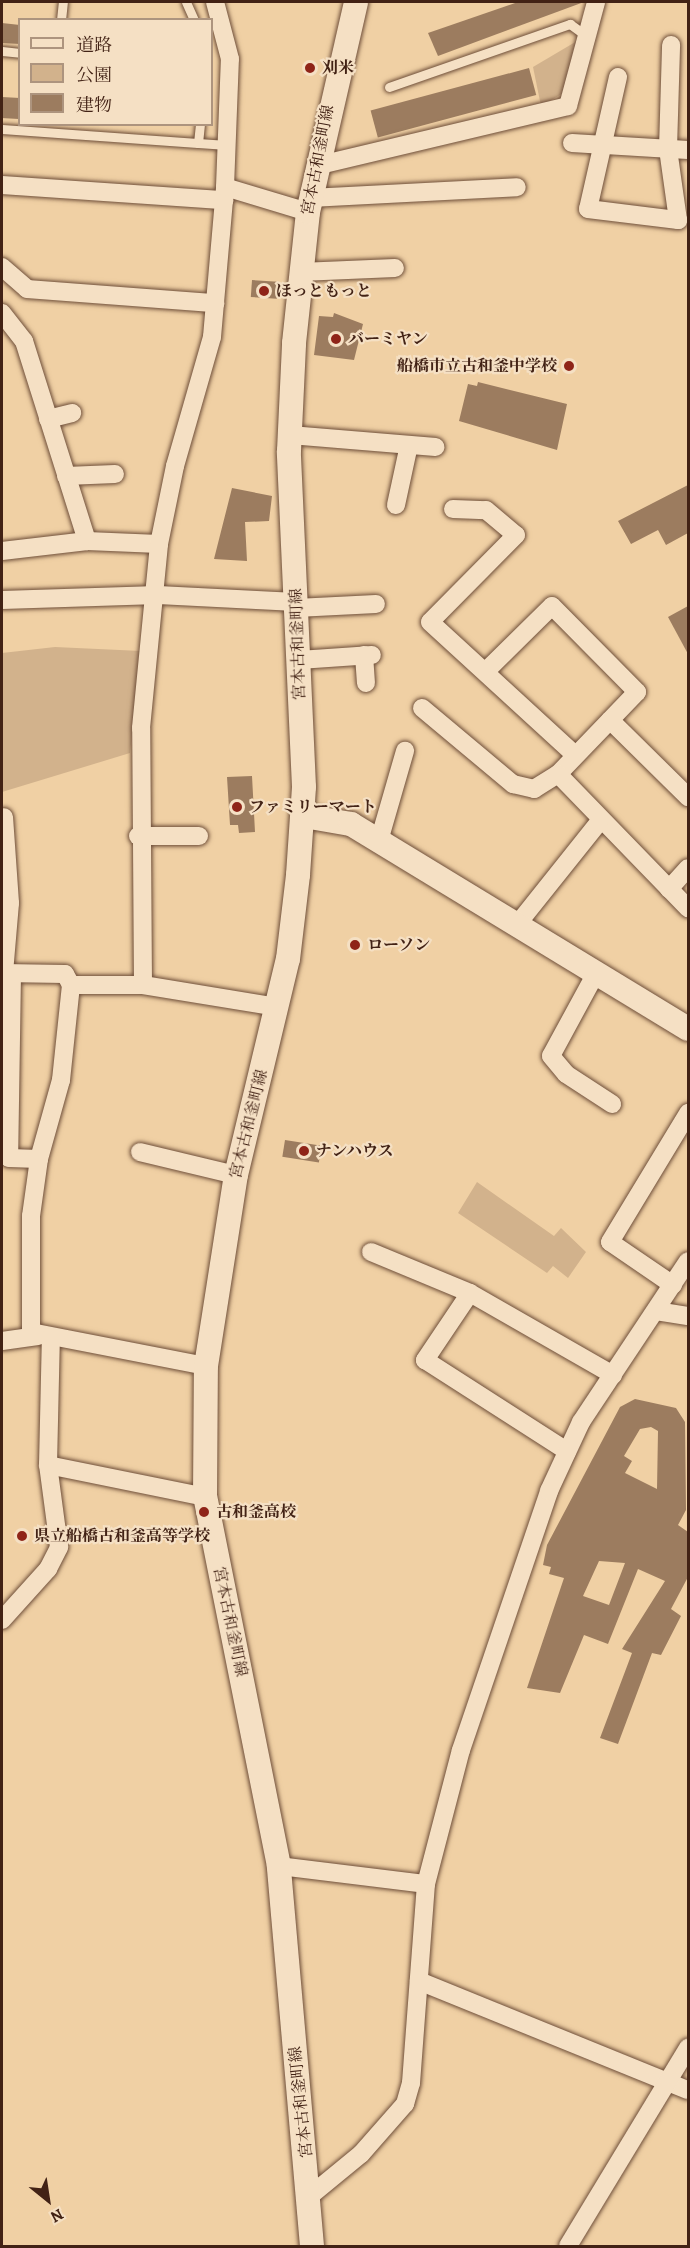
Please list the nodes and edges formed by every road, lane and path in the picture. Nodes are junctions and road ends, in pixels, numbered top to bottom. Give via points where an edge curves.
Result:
1 (63, 2) edge
2 (186, 2) edge
3 (215, 2) edge
4 (356, 2) edge
5 (596, 2) edge
6 (61, 18) edge
7 (193, 18) edge
8 (584, 34) junction
9 (671, 45) dead end
10 (2, 51) edge
11 (18, 53) edge
12 (618, 77) dead end
13 (389, 87) dead end
14 (200, 126) edge
15 (2, 129) edge
16 (50, 129) edge
17 (198, 143) junction
18 (572, 143) dead end
19 (227, 145) junction
20 (603, 145) junction
21 (668, 149) junction
22 (688, 150) edge
23 (316, 166) junction
24 (2, 185) edge
25 (517, 188) dead end
26 (225, 194) junction
27 (309, 205) junction
28 (2, 267) edge
29 (395, 268) dead end
30 (300, 272) junction
31 (215, 303) junction
32 (4, 319) edge
33 (72, 413) dead end
34 (48, 419) junction
35 (290, 435) junction
36 (409, 445) junction
37 (436, 447) dead end
38 (115, 474) dead end
39 (66, 476) junction
40 (396, 505) dead end
41 (453, 509) dead end
42 (87, 541) junction
43 (159, 544) junction
44 (2, 551) edge
45 (158, 595) junction
46 (2, 600) edge
47 (376, 603) dead end
48 (296, 605) junction
49 (299, 660) junction
50 (487, 670) junction
51 (366, 682) dead end
52 (422, 708) dead end
53 (610, 720) junction
54 (405, 751) dead end
55 (575, 755) junction
56 (558, 774) junction
57 (688, 797) edge
58 (304, 816) junction
59 (4, 817) dead end
60 (599, 822) junction
61 (138, 836) junction
62 (199, 836) dead end
63 (379, 840) junction
64 (688, 868) edge
65 (669, 889) junction
66 (688, 908) edge
67 (516, 926) junction
68 (6, 973) edge
69 (596, 973) junction
70 (143, 984) junction
71 (71, 985) junction
72 (278, 1007) junction
73 (688, 1029) edge
74 (612, 1104) dead end
75 (688, 1113) edge
76 (140, 1152) dead end
77 (39, 1159) junction
78 (236, 1175) junction
79 (371, 1252) dead end
80 (688, 1261) edge
81 (673, 1285) junction
82 (470, 1293) junction
83 (656, 1311) junction
84 (688, 1316) edge
85 (44, 1336) junction
86 (2, 1341) edge
87 (206, 1366) junction
88 (613, 1376) junction
89 (567, 1451) junction
90 (48, 1465) junction
91 (206, 1497) junction
92 (2, 1620) edge
93 (279, 1866) junction
94 (426, 1884) junction
95 (419, 1981) junction
96 (688, 2048) edge
97 (668, 2078) junction
98 (688, 2090) edge
99 (311, 2195) junction
100 (312, 2247) edge
101 (568, 2247) edge

1 - 6 lane
2 - 7 lane
3 - 19 street via 230,59
4 - 23 street, 宮本古和釜町線
5 - 8 street
8 - 13 lane via 570,24
8 - 23 street via 568,106
9 - 21 street
10 - 11 lane
12 - 20 street
14 - 17 lane
15 - 16 lane
16 - 17 lane
17 - 19 lane
18 - 20 street
19 - 26 street
20 - 21 street
20 - 21 street via 588,209 678,220
21 - 22 street
23 - 27 street, 宮本古和釜町線
24 - 26 street
25 - 27 street
26 - 27 street
26 - 31 street
27 - 30 street, 宮本古和釜町線
28 - 31 street via 27,289
29 - 30 street
30 - 35 street, 宮本古和釜町線
31 - 43 street via 212,337 174,466
32 - 34 street via 24,341
33 - 34 street
34 - 39 street
35 - 36 street
35 - 48 street, 宮本古和釜町線
36 - 37 street
36 - 40 street
38 - 39 street
39 - 42 street
41 - 50 street via 486,510 516,535 430,622
42 - 43 street
42 - 44 street
43 - 45 street
45 - 46 street
45 - 48 street
45 - 61 street via 141,728
47 - 48 street
48 - 49 street, 宮本古和釜町線
49 - 51 street via 368,655
49 - 58 street, 宮本古和釜町線
50 - 53 street via 552,606 637,692
50 - 55 street
52 - 56 street via 513,784 534,789
53 - 55 street
53 - 57 street
54 - 63 street
55 - 56 street
56 - 60 street
58 - 63 street via 340,819
58 - 72 street, 宮本古和釜町線
59 - 68 street via 10,903
60 - 65 street
60 - 67 street
61 - 62 street
61 - 70 street
63 - 67 street
64 - 65 street
65 - 66 street
67 - 69 street
68 - 71 street via 65,974
68 - 77 street via 9,1158
69 - 73 street
69 - 74 street via 551,1056 566,1074
70 - 71 street
70 - 72 street
71 - 77 street via 61,1080
72 - 78 street, 宮本古和釜町線
75 - 81 street via 610,1242
76 - 78 street
77 - 85 street via 28,1321
78 - 87 street, 宮本古和釜町線
79 - 82 street
80 - 81 street
81 - 83 street
82 - 88 street
82 - 89 street via 425,1360
83 - 84 street
83 - 88 street
85 - 86 street
85 - 87 street
85 - 90 street
87 - 91 street, 宮本古和釜町線
88 - 89 street
89 - 94 street via 461,1750
90 - 91 street
90 - 92 street via 59,1547 55,1559
91 - 93 street, 宮本古和釜町線
93 - 94 street
93 - 99 street, 宮本古和釜町線
94 - 95 street
95 - 97 street
95 - 99 street via 405,2104 361,2154
96 - 97 street
97 - 98 street
97 - 101 street
99 - 100 street, 宮本古和釜町線

